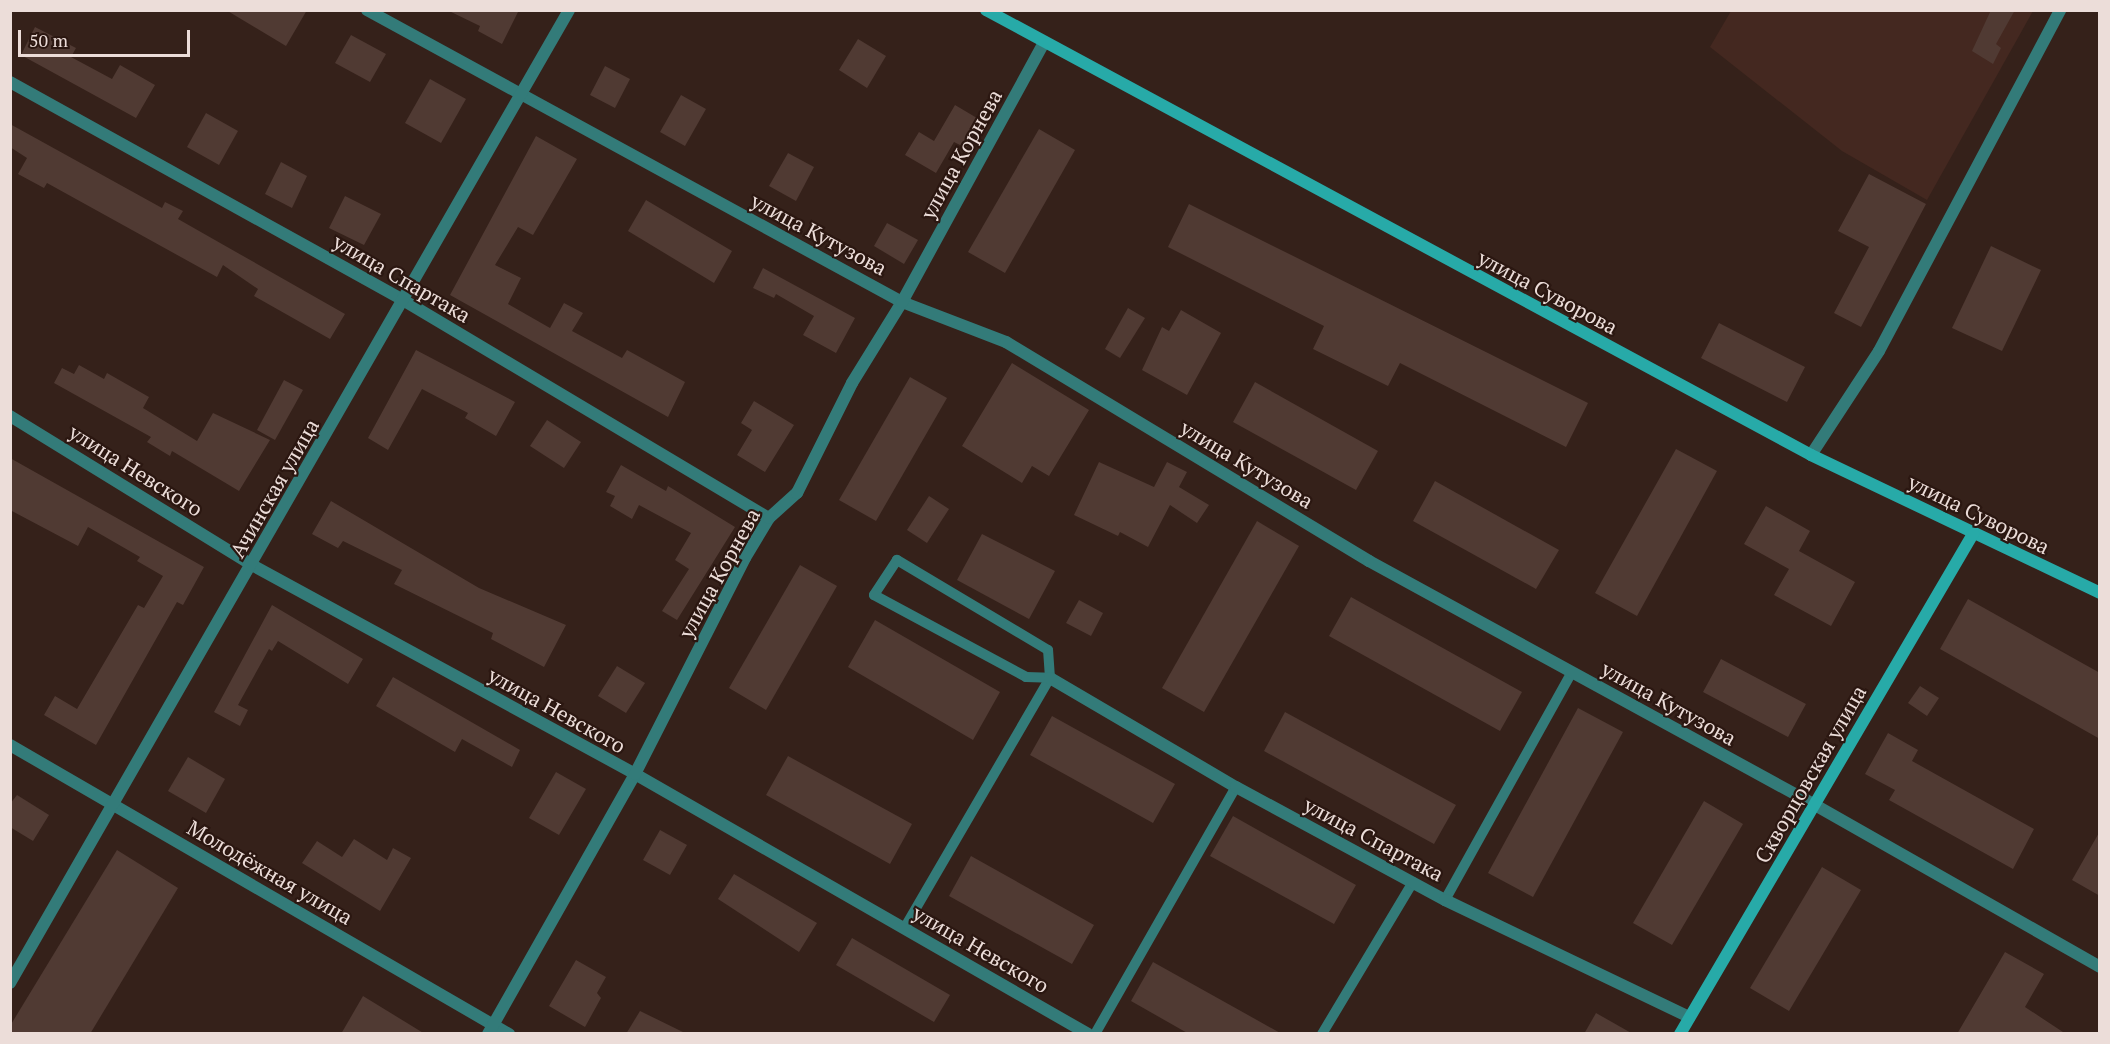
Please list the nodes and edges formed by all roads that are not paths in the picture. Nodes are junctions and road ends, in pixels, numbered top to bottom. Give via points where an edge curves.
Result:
1 (367, 10) edge
2 (569, 10) edge
3 (986, 10) edge
4 (2060, 10) edge
5 (1044, 43) junction
6 (10, 82) edge
7 (521, 96) junction
8 (403, 300) junction
9 (902, 302) junction
10 (10, 416) edge
11 (1812, 455) junction
12 (769, 518) junction
13 (1973, 534) junction
14 (252, 565) junction
15 (2100, 593) edge
16 (1572, 672) junction
17 (1050, 678) junction
18 (10, 746) edge
19 (634, 774) junction
20 (1236, 787) junction
21 (115, 805) junction
22 (1815, 805) junction
23 (1413, 882) junction
24 (1445, 900) junction
25 (905, 927) junction
26 (2100, 967) edge
27 (10, 983) edge
28 (1689, 1017) junction
29 (490, 1029) edge
30 (509, 1034) edge
31 (1088, 1034) edge
32 (1095, 1034) edge
33 (1322, 1034) edge
34 (1680, 1034) edge

1 - 7 street, улица Кутузова
2 - 7 street, Ачинская улица
3 - 5 street, улица Суворова
4 - 11 street via 1879,351
5 - 9 street, улица Корнева
5 - 11 street, улица Суворова
6 - 8 street, улица Спартака
7 - 8 street, Ачинская улица
7 - 9 street, улица Кутузова
8 - 12 street, улица Спартака
8 - 14 street, Ачинская улица
9 - 12 street, улица Корнева via 852,383 797,493
9 - 16 street, улица Кутузова via 1006,342 1370,561
10 - 14 street, улица Невского
11 - 13 street, улица Суворова
12 - 19 street, улица Корнева
13 - 15 street, улица Суворова
13 - 22 street, Скворцовская улица
14 - 19 street, улица Невского
14 - 21 street, Ачинская улица
16 - 22 street, улица Кутузова
16 - 24 lane
17 - 17 lane via 1048,650 897,560 873,595 1026,677
17 - 20 street, улица Спартака
17 - 25 lane
18 - 21 street, Молодёжная улица
19 - 25 street, улица Невского
19 - 29 street, улица Корнева
20 - 23 street, улица Спартака
20 - 32 lane
21 - 27 street, Ачинская улица
21 - 29 street, Молодёжная улица
22 - 26 street, улица Кутузова
22 - 28 street, Скворцовская улица
23 - 24 street, улица Спартака
23 - 33 lane
24 - 28 street, улица Спартака
25 - 31 street, улица Невского
28 - 34 street, Скворцовская улица
29 - 30 street, Молодёжная улица

